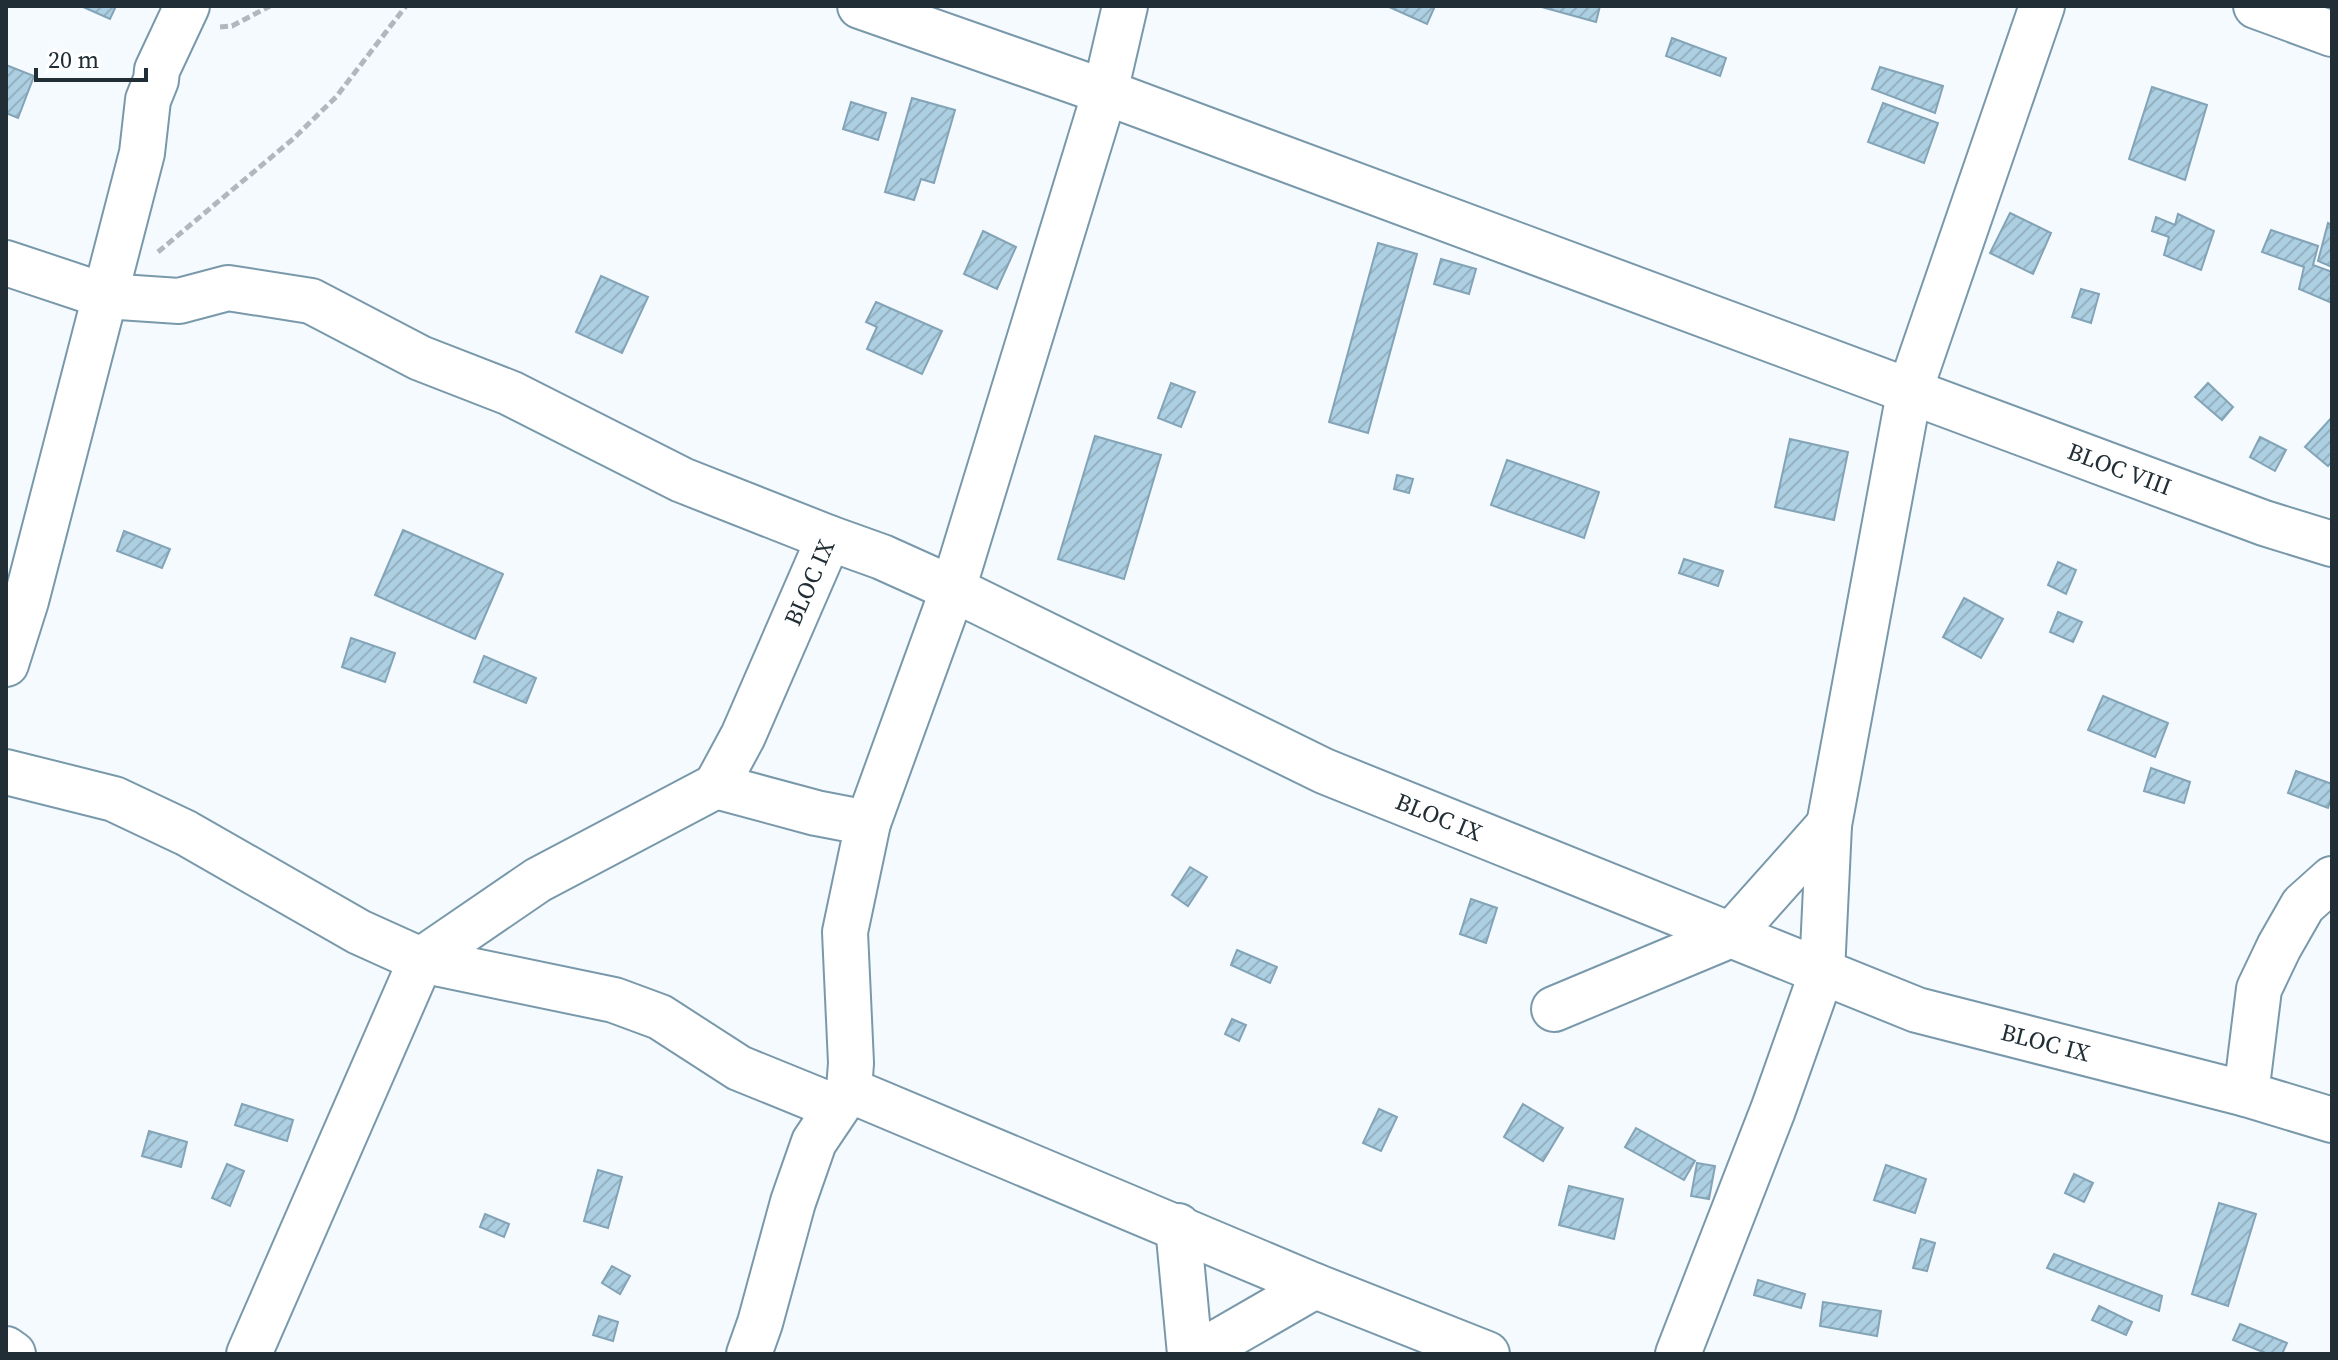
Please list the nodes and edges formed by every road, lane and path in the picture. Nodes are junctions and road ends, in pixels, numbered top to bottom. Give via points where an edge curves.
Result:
1 (187, 6) edge
2 (406, 6) edge
3 (860, 6) edge
4 (1125, 6) edge
5 (2042, 6) edge
6 (2256, 6) edge
7 (2332, 34) edge
8 (1105, 92) junction
9 (152, 257) dead end
10 (6, 263) edge
11 (105, 296) junction
12 (1909, 393) junction
13 (829, 538) junction
14 (2332, 544) edge
15 (953, 589) junction
16 (6, 664) edge
17 (6, 772) edge
18 (716, 786) junction
19 (868, 823) junction
20 (1829, 825) junction
21 (2332, 879) edge
22 (1731, 935) junction
23 (421, 960) junction
24 (1822, 972) junction
25 (1554, 1009) dead end
26 (2246, 1094) junction
27 (842, 1098) junction
28 (2332, 1120) edge
29 (1178, 1226) junction
30 (1315, 1286) junction
31 (6, 1349) edge
32 (13, 1354) edge
33 (249, 1354) edge
34 (749, 1354) edge
35 (1190, 1354) edge
36 (1197, 1354) edge
37 (1487, 1354) edge
38 (1678, 1354) edge

1 - 11 street via 148,100 142,153
2 - 9 path via 336,97
3 - 8 street, BLOC VIII
4 - 8 street
5 - 12 street
6 - 7 street
8 - 12 street, BLOC VIII
8 - 15 street
10 - 11 street
11 - 13 street via 179,301 228,288 311,301 682,480
11 - 16 street
12 - 14 street, BLOC VIII
12 - 20 street
13 - 15 street, BLOC IX
13 - 18 street, BLOC IX
15 - 19 street
15 - 22 street, BLOC IX via 1324,771
17 - 23 street via 114,799
18 - 19 street
18 - 23 street via 538,880
19 - 27 street via 845,932 851,1063
20 - 22 street
20 - 24 street
21 - 26 street via 2303,905 2259,989
22 - 24 street, BLOC IX
22 - 25 street
23 - 27 street via 614,1000 660,1017 739,1068
23 - 33 street
24 - 26 street, BLOC IX via 1917,1010
24 - 38 street
26 - 28 street, BLOC IX
27 - 29 street
27 - 34 street via 814,1142
29 - 30 street
29 - 35 street
30 - 36 street
30 - 37 street
31 - 32 street

